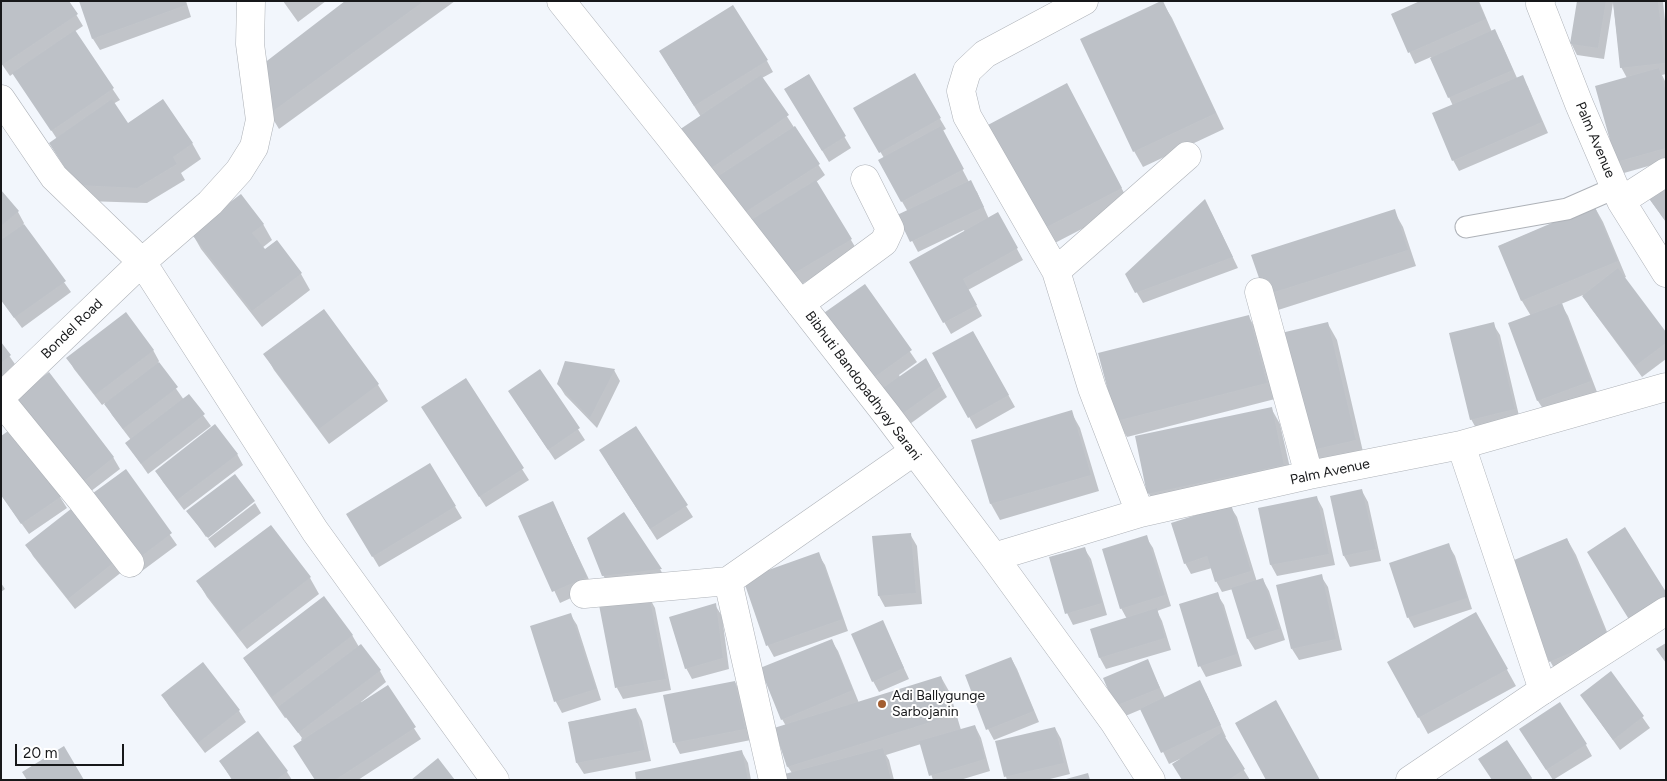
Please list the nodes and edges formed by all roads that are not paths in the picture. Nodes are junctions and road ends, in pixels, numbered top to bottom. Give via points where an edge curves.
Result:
1 (251, 1) edge
2 (561, 1) edge
3 (1084, 1) edge
4 (1541, 1) edge
5 (1, 99) edge
6 (1187, 156) dead end
7 (1666, 172) edge
8 (866, 179) dead end
9 (1618, 194) junction
10 (1466, 227) dead end
11 (142, 262) junction
12 (1056, 270) junction
13 (1666, 273) edge
14 (1259, 292) dead end
15 (800, 304) junction
16 (1666, 387) edge
17 (1, 397) edge
18 (1, 401) edge
19 (1462, 445) junction
20 (913, 452) junction
21 (1309, 475) junction
22 (1140, 513) junction
23 (994, 557) junction
24 (130, 563) dead end
25 (728, 581) junction
26 (584, 594) dead end
27 (1666, 611) edge
28 (1543, 690) junction
29 (495, 780) edge
30 (773, 780) edge
31 (1152, 780) edge
32 (1410, 780) edge

1 - 11 street, Bondel Road via 250,44 260,120 254,147 239,171 210,203
2 - 15 street, Bibhuti Bandopadhyay Sarani
3 - 12 street via 985,54 967,71 961,91 968,116
4 - 9 street, Palm Avenue via 1579,104
5 - 11 street via 54,177
6 - 12 street
7 - 9 street
8 - 15 street via 890,229 884,242
9 - 10 lane via 1567,209
9 - 13 street, Palm Avenue
11 - 17 street, Bondel Road
11 - 29 street via 315,531
12 - 22 street via 1092,388
14 - 21 street
15 - 20 street, Bibhuti Bandopadhyay Sarani
16 - 19 street, Palm Avenue
18 - 24 street
19 - 21 street, Palm Avenue
19 - 28 street
20 - 23 street, Bibhuti Bandopadhyay Sarani
20 - 25 street
21 - 22 street, Palm Avenue
22 - 23 street, Palm Avenue
23 - 31 street, Bibhuti Bandopadhyay Sarani via 1114,722
25 - 26 street
25 - 30 street
27 - 28 street
28 - 32 street

